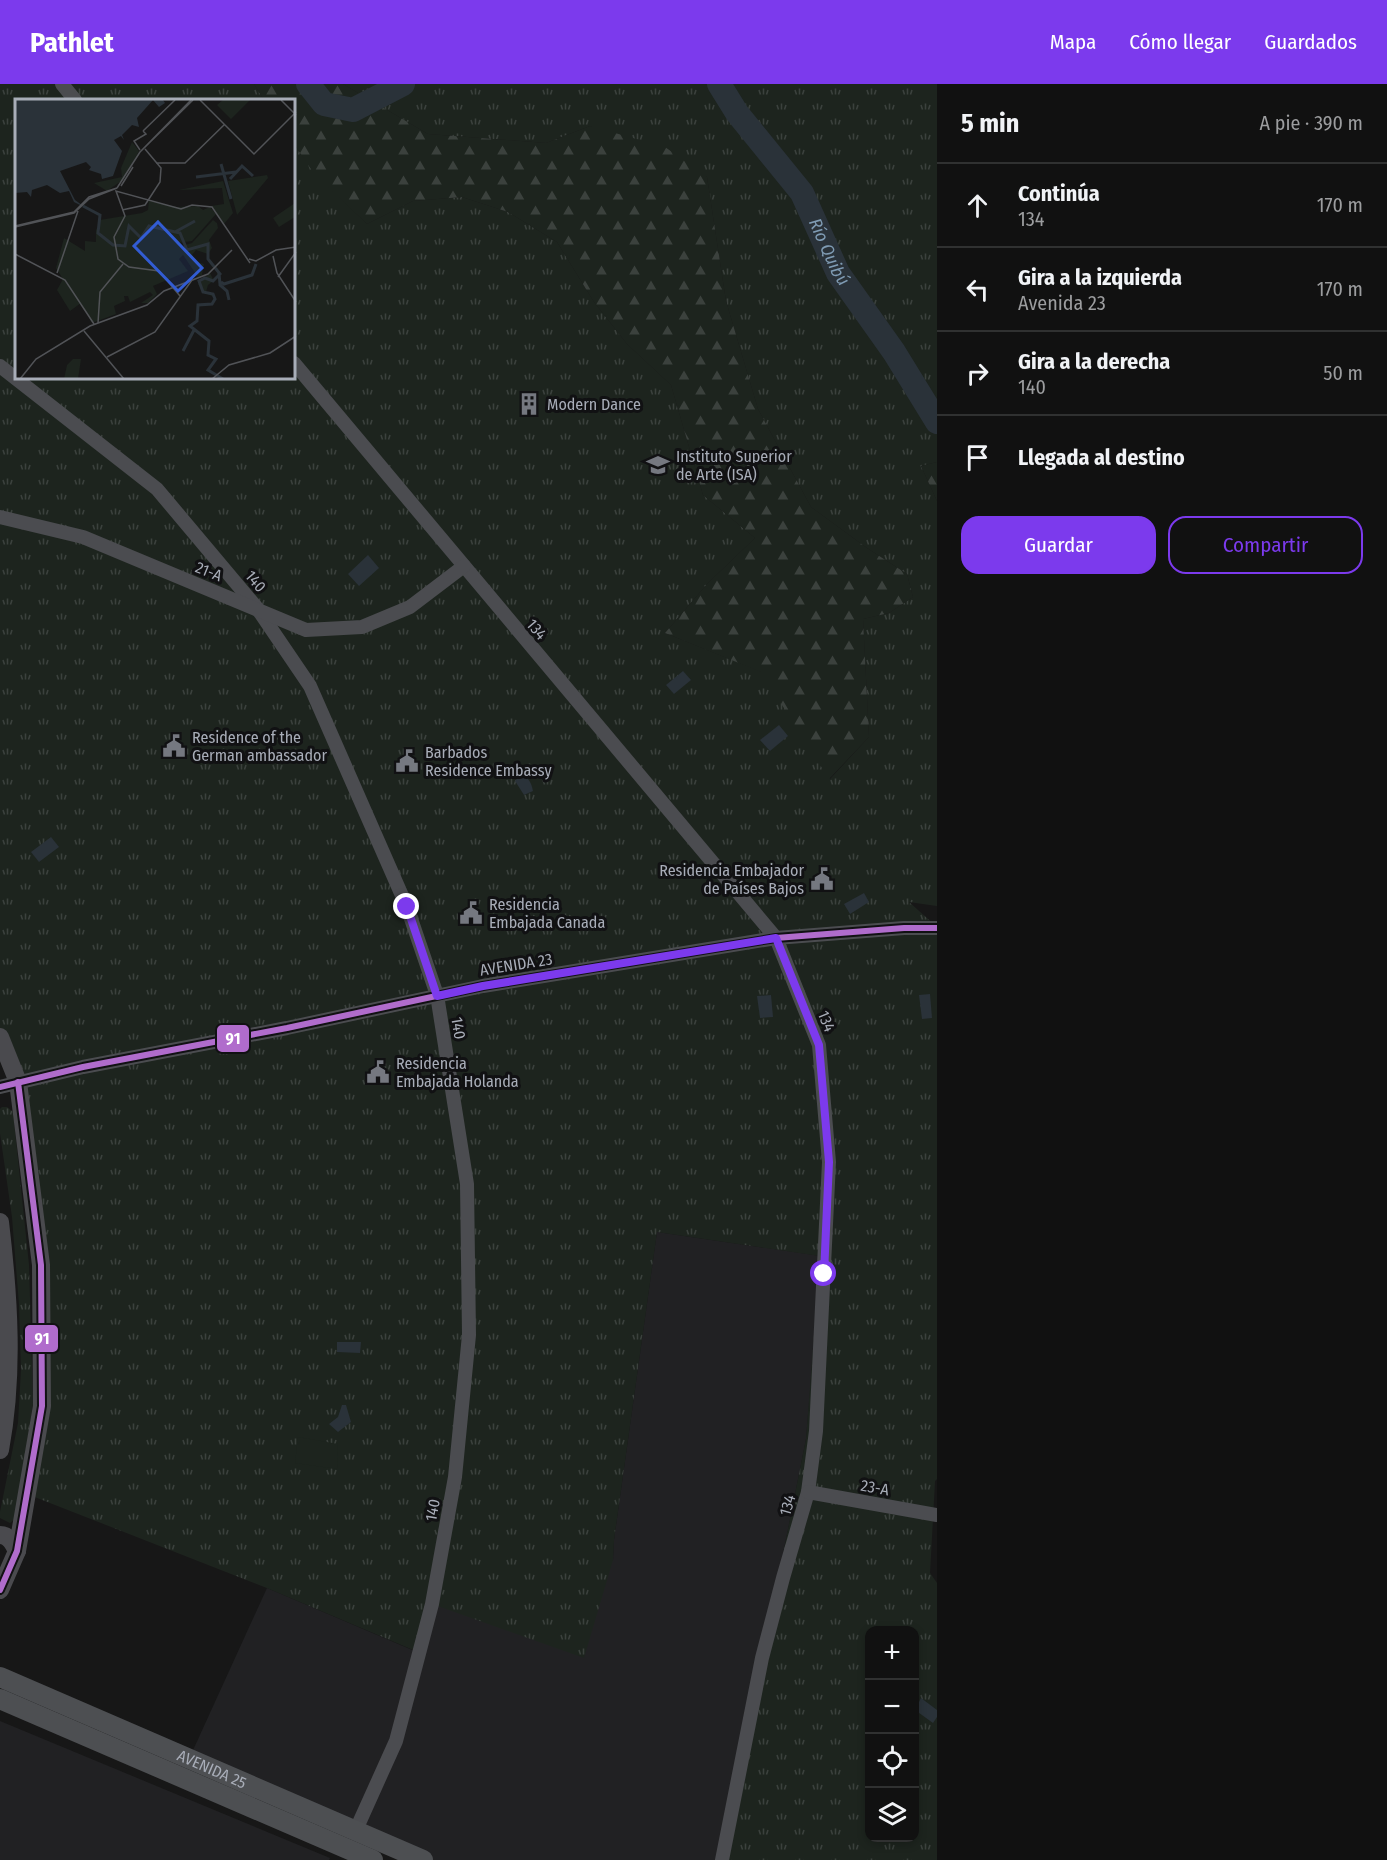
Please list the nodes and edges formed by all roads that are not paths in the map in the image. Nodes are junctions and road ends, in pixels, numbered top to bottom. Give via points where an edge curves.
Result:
1 (62, 84) edge
2 (74, 99) edge
3 (296, 365) edge
4 (0, 366) edge
5 (15, 378) edge
6 (18, 380) edge
7 (0, 517) edge
8 (464, 566) junction
9 (257, 608) junction
10 (937, 928) edge
11 (776, 938) junction
12 (437, 996) junction
13 (0, 1037) edge
14 (18, 1082) junction
15 (0, 1087) edge
16 (0, 1222) edge
17 (0, 1450) edge
18 (808, 1492) junction
19 (937, 1515) edge
20 (0, 1535) edge
21 (17, 1551) junction
22 (0, 1590) edge
23 (0, 1677) edge
24 (0, 1699) edge
25 (349, 1847) edge
26 (374, 1860) edge
27 (423, 1860) edge
28 (722, 1860) edge

1 - 2 street
3 - 8 street, 134
4 - 5 street, 140
6 - 9 street, 140 via 157,489
7 - 9 street, 21-A via 83,537
8 - 9 street, 21-A via 410,608 362,627 306,630
8 - 11 street, 134
9 - 12 street, 140 via 310,686 407,907
10 - 11 street, AVENIDA 23 via 904,927
11 - 12 street, AVENIDA 23
11 - 18 street, 134 via 819,1045 829,1162 816,1431
12 - 14 street, AVENIDA 23
12 - 25 street, 140 via 467,1184 469,1335 455,1478 432,1604 396,1741
13 - 14 main road
14 - 15 street, AVENIDA 23
14 - 21 main road via 41,1265 42,1406
16 - 17 main road via 9,1339 7,1414
18 - 19 street, 23-A
18 - 28 street, 134 via 762,1658
20 - 21 main road via 11,1540
21 - 22 main road
23 - 25 main road, AVENIDA 25
24 - 25 main road, AVENIDA 25
25 - 26 main road, AVENIDA 25
25 - 27 main road, AVENIDA 25

